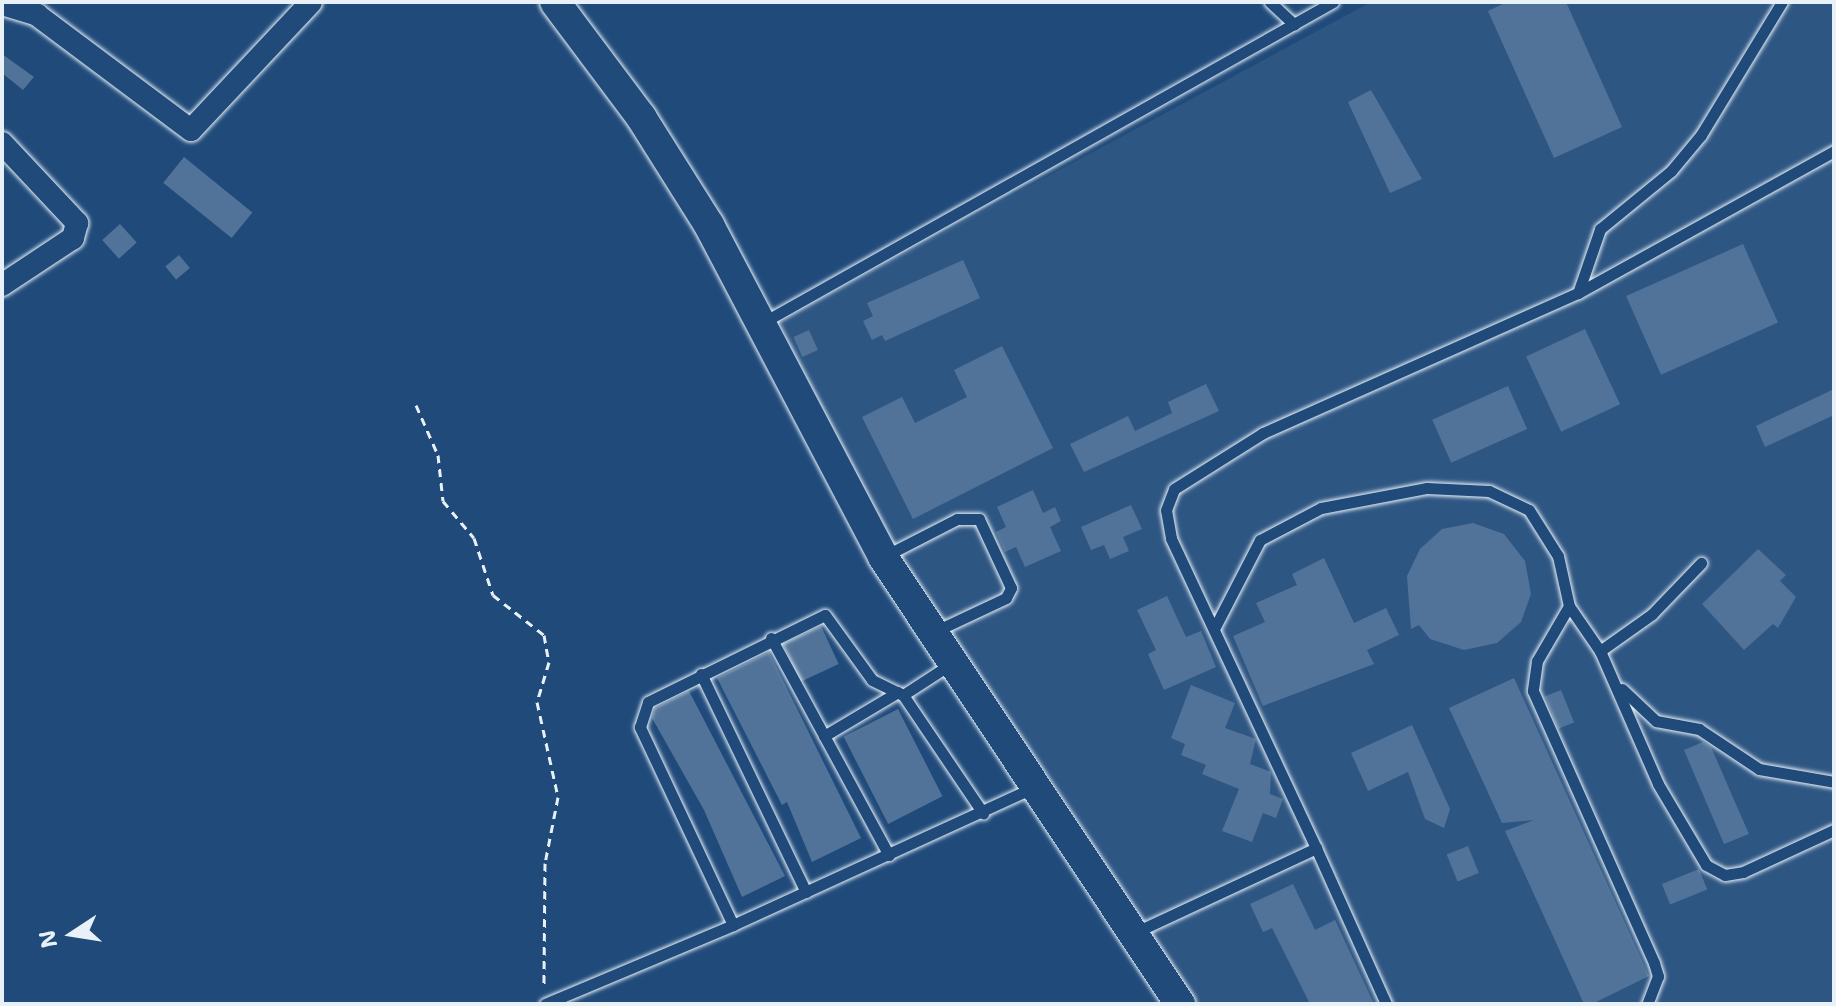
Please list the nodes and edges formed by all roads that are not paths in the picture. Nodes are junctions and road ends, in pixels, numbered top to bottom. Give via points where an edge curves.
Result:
1 (311, 2) edge
2 (555, 2) edge
3 (1270, 2) edge
4 (1333, 2) edge
5 (1782, 2) edge
6 (2, 4) edge
7 (1294, 24) junction
8 (2, 143) edge
9 (1834, 151) edge
10 (2, 285) edge
11 (1578, 293) junction
12 (761, 323) junction
13 (883, 557) junction
14 (1701, 563) dead end
15 (1569, 606) junction
16 (1215, 627) junction
17 (932, 633) junction
18 (771, 638) junction
19 (1600, 651) junction
20 (952, 663) junction
21 (701, 674) junction
22 (1616, 683) junction
23 (900, 694) junction
24 (824, 736) junction
25 (1834, 782) edge
26 (1038, 785) junction
27 (983, 813) junction
28 (1834, 830) edge
29 (1316, 848) junction
30 (889, 855) junction
31 (806, 892) junction
32 (733, 925) junction
33 (1136, 932) junction
34 (545, 1004) edge
35 (1180, 1004) edge
36 (1386, 1004) edge
37 (1647, 1004) edge

1 - 6 street via 191,130 37,15
2 - 12 street via 641,117
3 - 7 lane
4 - 7 lane
5 - 11 lane via 1701,135 1671,171 1600,229
7 - 12 lane
8 - 10 street via 77,223 73,238
9 - 11 lane
11 - 16 lane via 1263,433 1174,489 1167,525
12 - 13 street
13 - 17 street
13 - 17 lane via 957,519 979,519 1011,588 1006,598
14 - 19 lane via 1652,614
15 - 16 lane via 1558,556 1529,510 1489,491 1427,488 1321,508 1281,524 1245,559
15 - 19 lane
15 - 37 lane via 1537,661 1533,691 1654,963 1658,976
16 - 29 lane
17 - 20 street
18 - 21 lane
18 - 23 lane via 825,615 872,680
18 - 24 lane
19 - 22 lane
20 - 23 lane
20 - 26 street
21 - 31 lane
21 - 32 lane via 648,702 639,716
22 - 25 lane via 1656,721 1699,729 1759,769
22 - 28 lane via 1658,784 1706,865 1725,875 1743,872
23 - 24 lane
23 - 27 lane
24 - 30 lane
26 - 27 lane
26 - 33 street
27 - 30 lane
29 - 33 lane
29 - 36 lane
30 - 31 lane
31 - 32 lane
32 - 34 lane
33 - 35 street

